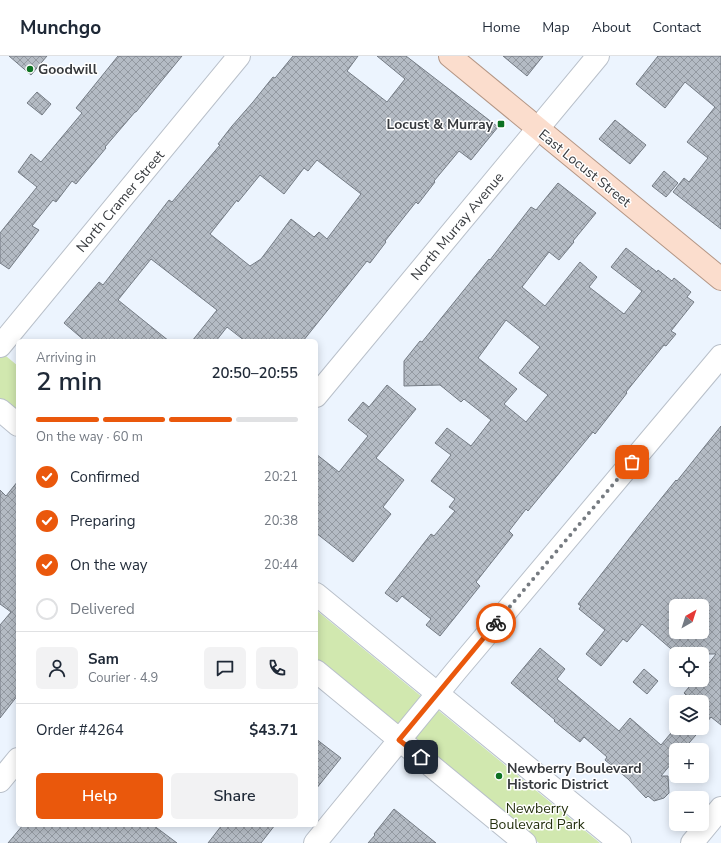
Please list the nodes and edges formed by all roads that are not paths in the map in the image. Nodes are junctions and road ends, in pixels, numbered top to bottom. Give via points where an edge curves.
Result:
1 (240, 56) edge
2 (450, 56) edge
3 (598, 56) edge
4 (537, 128) junction
5 (721, 279) edge
6 (6, 343) edge
7 (721, 356) edge
8 (318, 394) edge
9 (0, 410) edge
10 (16, 423) edge
11 (318, 596) edge
12 (318, 673) edge
13 (438, 694) junction
14 (399, 740) junction
15 (16, 761) edge
16 (0, 781) edge
17 (721, 808) edge
18 (315, 843) edge
19 (525, 843) edge
20 (620, 843) edge
21 (692, 843) edge

1 - 6 street, North Cramer Street
2 - 4 main road, East Locust Street
3 - 4 street, North Murray Avenue
4 - 5 main road, East Locust Street
4 - 8 street, North Murray Avenue
7 - 13 street
9 - 10 street
11 - 13 street
12 - 14 street
13 - 14 street
13 - 20 street
14 - 18 street
14 - 19 street
15 - 16 street
17 - 21 street

